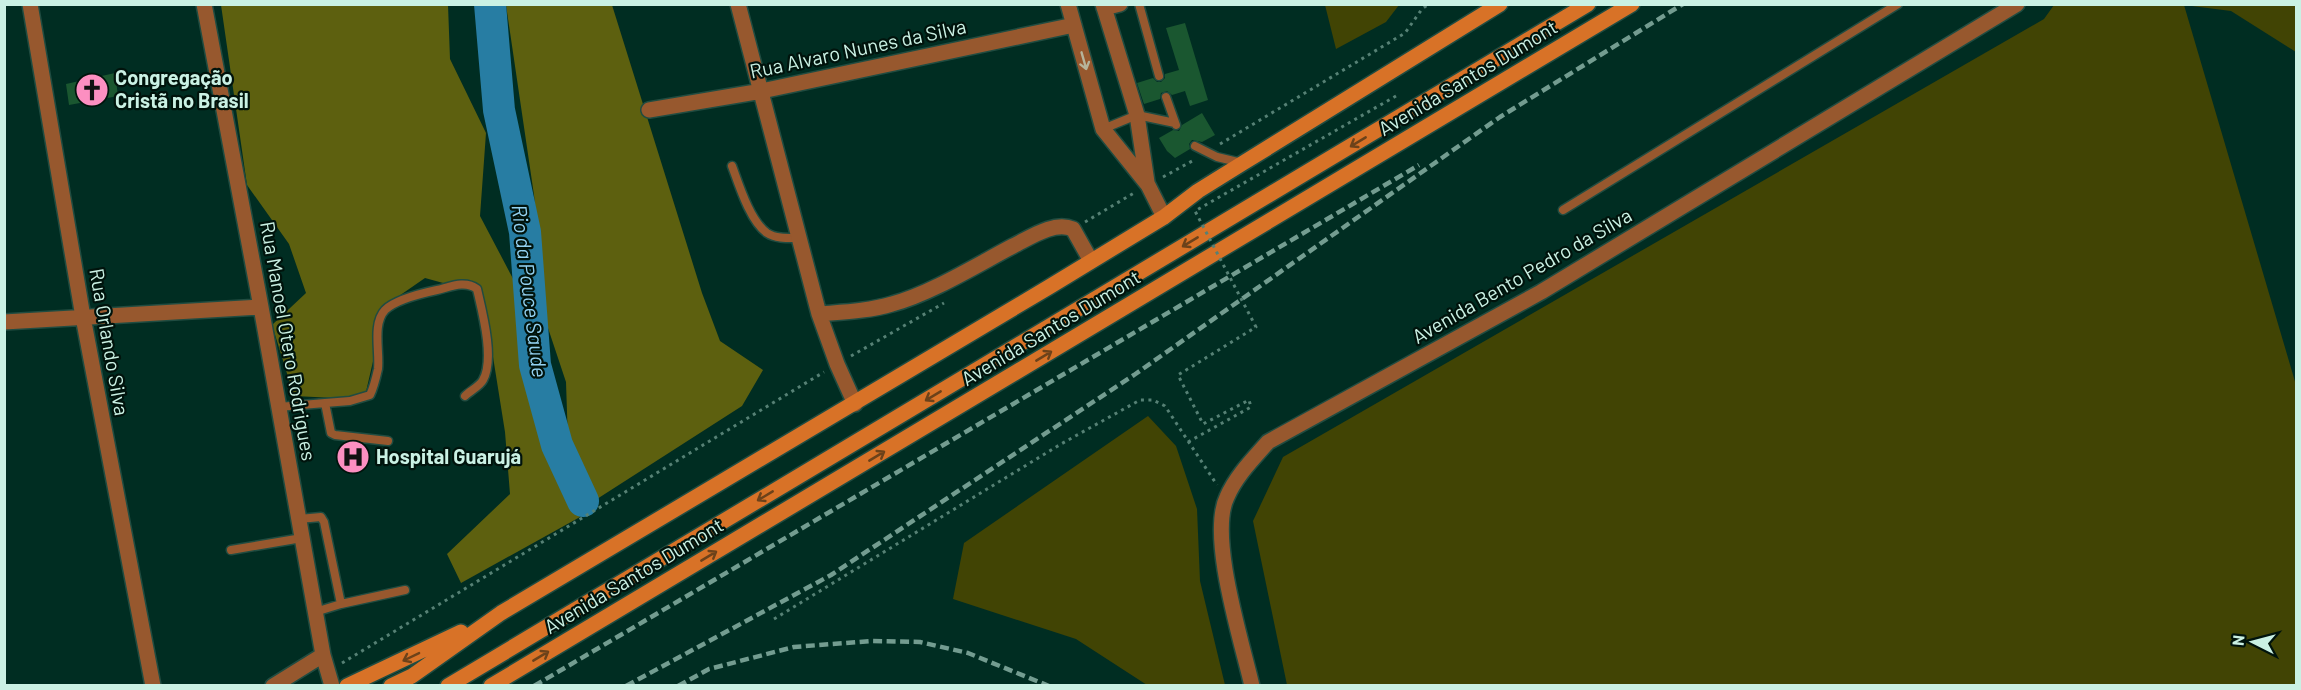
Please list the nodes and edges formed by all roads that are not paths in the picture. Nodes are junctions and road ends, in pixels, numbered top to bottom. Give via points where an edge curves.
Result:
1 (30, 4) edge
2 (204, 4) edge
3 (738, 4) edge
4 (1068, 4) edge
5 (1120, 4) edge
6 (1139, 4) edge
7 (1500, 4) edge
8 (1588, 4) edge
9 (1632, 4) edge
10 (1898, 4) edge
11 (2015, 5) edge
12 (1103, 6) edge
13 (1074, 25) junction
14 (1160, 76) dead end
15 (762, 92) junction
16 (1166, 97) dead end
17 (649, 110) dead end
18 (1137, 115) junction
19 (1103, 129) junction
20 (1195, 147) dead end
21 (1243, 163) junction
22 (732, 166) dead end
23 (1148, 185) junction
24 (1563, 210) dead end
25 (1164, 217) junction
26 (800, 238) junction
27 (1091, 261) junction
28 (261, 307) junction
29 (819, 314) junction
30 (83, 317) junction
31 (4, 322) edge
32 (465, 396) dead end
33 (324, 403) junction
34 (855, 404) junction
35 (279, 407) junction
36 (388, 441) dead end
37 (299, 519) junction
38 (302, 538) junction
39 (231, 550) dead end
40 (405, 590) dead end
41 (341, 604) junction
42 (315, 612) junction
43 (501, 613) junction
44 (323, 655) junction
45 (330, 679) edge
46 (153, 686) edge
47 (273, 686) edge
48 (347, 686) edge
49 (391, 686) edge
50 (448, 686) edge
51 (491, 686) edge
52 (1252, 686) edge

1 - 30 street, Rua Orlando Silva
2 - 28 street, Rua Manoel Otero Rodrigues
3 - 15 street
4 - 13 street
5 - 12 street
6 - 14 lane
7 - 21 main road, Avenida Santos Dumont
8 -> 50 main road, Avenida Santos Dumont
51 -> 9 main road, Avenida Santos Dumont
10 - 24 lane
11 - 52 street, Avenida Bento Pedro da Silva via 1541,292 1268,442 1242,471 1226,498 1221,531 1223,559
12 - 18 street
13 - 15 street, Rua Alvaro Nunes da Silva
13 -> 19 street
15 - 17 street, Rua Alvaro Nunes da Silva
15 - 26 street
16 - 18 lane via 1176,125
18 - 19 lane
18 - 23 street
19 - 23 street
20 - 21 lane
21 - 25 main road, Avenida Santos Dumont
22 - 26 lane via 756,221 767,233 779,238
23 - 25 street
25 - 27 main road, Avenida Santos Dumont
26 - 29 street
27 - 29 street via 1073,229 1063,226 1042,232 909,299
27 - 34 main road, Avenida Santos Dumont
28 - 30 street
28 - 35 street, Rua Manoel Otero Rodrigues
29 - 34 street
30 - 31 street
30 - 46 street, Rua Orlando Silva
32 - 33 lane via 483,380 487,341 477,289 461,284 403,300 386,309 380,319 378,367 370,395
33 - 35 lane
33 - 36 lane via 331,433
34 - 43 main road, Avenida Santos Dumont
35 - 37 street, Rua Manoel Otero Rodrigues
37 - 38 street, Rua Manoel Otero Rodrigues
37 - 41 lane via 321,517 324,522
38 - 39 lane
38 - 42 street, Rua Manoel Otero Rodrigues
40 - 41 lane
41 - 42 lane
42 - 44 street, Rua Manoel Otero Rodrigues
43 -> 48 main road, Avenida Santos Dumont
43 - 49 main road, Avenida Santos Dumont via 412,676
44 - 45 street, Rua Manoel Otero Rodrigues
44 - 47 street

